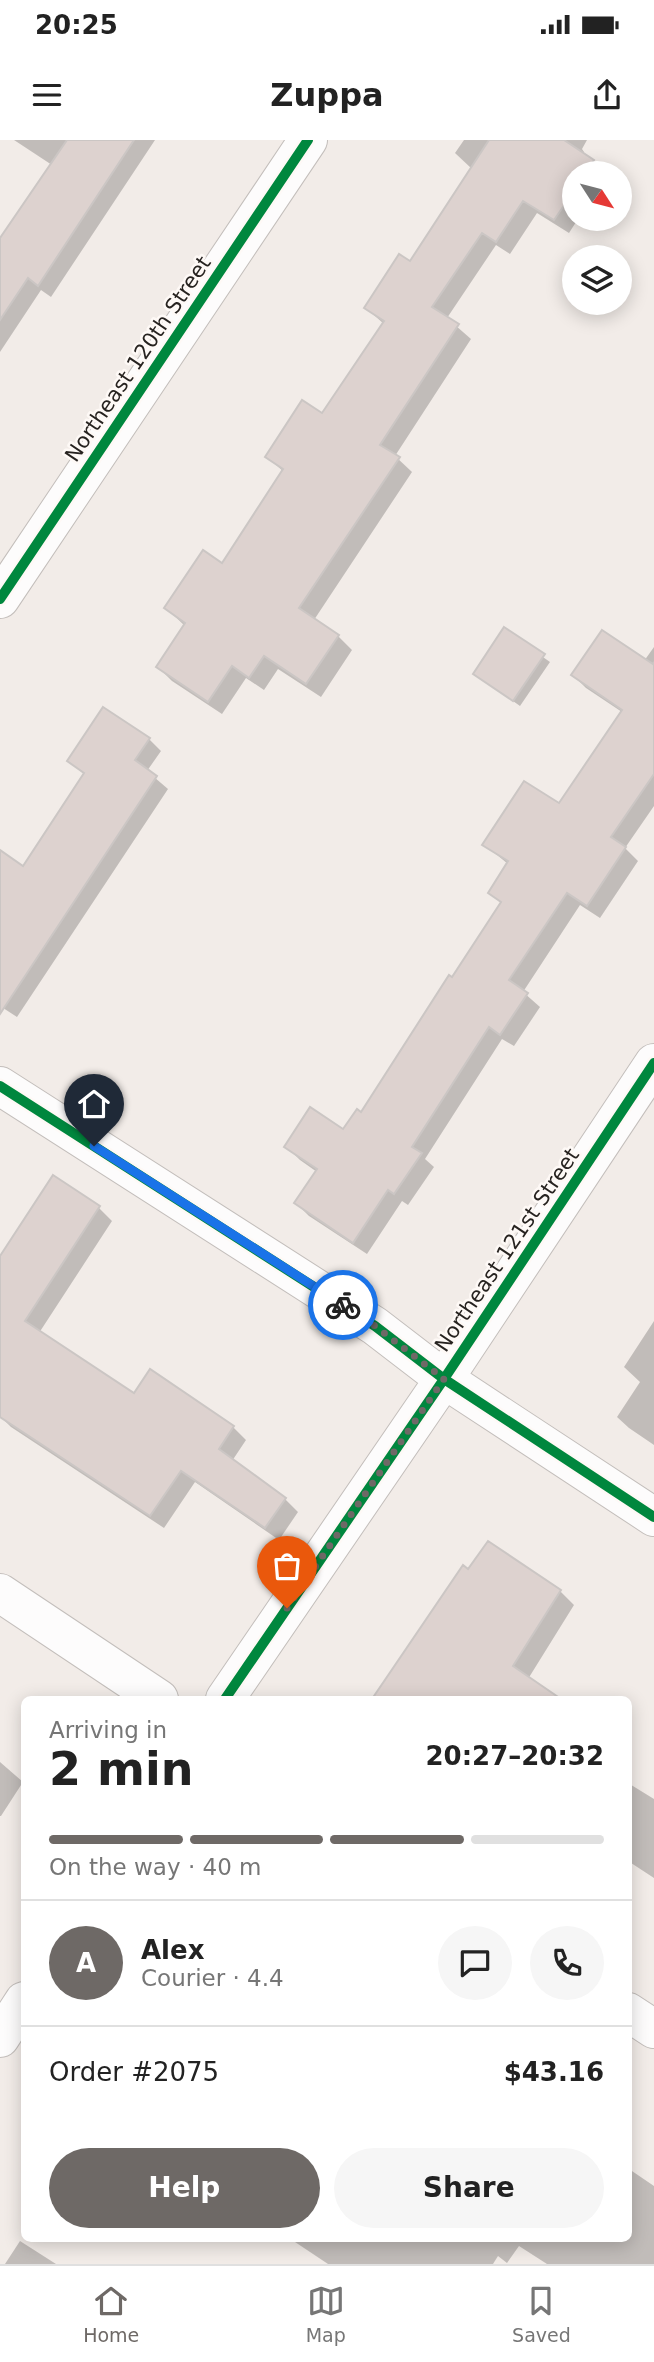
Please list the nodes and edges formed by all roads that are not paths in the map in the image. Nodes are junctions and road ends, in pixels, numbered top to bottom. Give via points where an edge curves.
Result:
1 (308, 140) edge
2 (0, 599) edge
3 (654, 1063) edge
4 (0, 1086) edge
5 (444, 1379) junction
6 (654, 1517) edge
7 (0, 1593) edge
8 (154, 1696) edge
9 (227, 1696) edge
10 (21, 2006) edge
11 (632, 2015) edge
12 (654, 2029) edge
13 (0, 2038) edge

1 - 2 street, Northeast 120th Street
3 - 5 street, Northeast 121st Street
4 - 5 street via 375,1326
5 - 6 street
5 - 9 street, Northeast 121st Street
7 - 8 street
10 - 13 street
11 - 12 street

